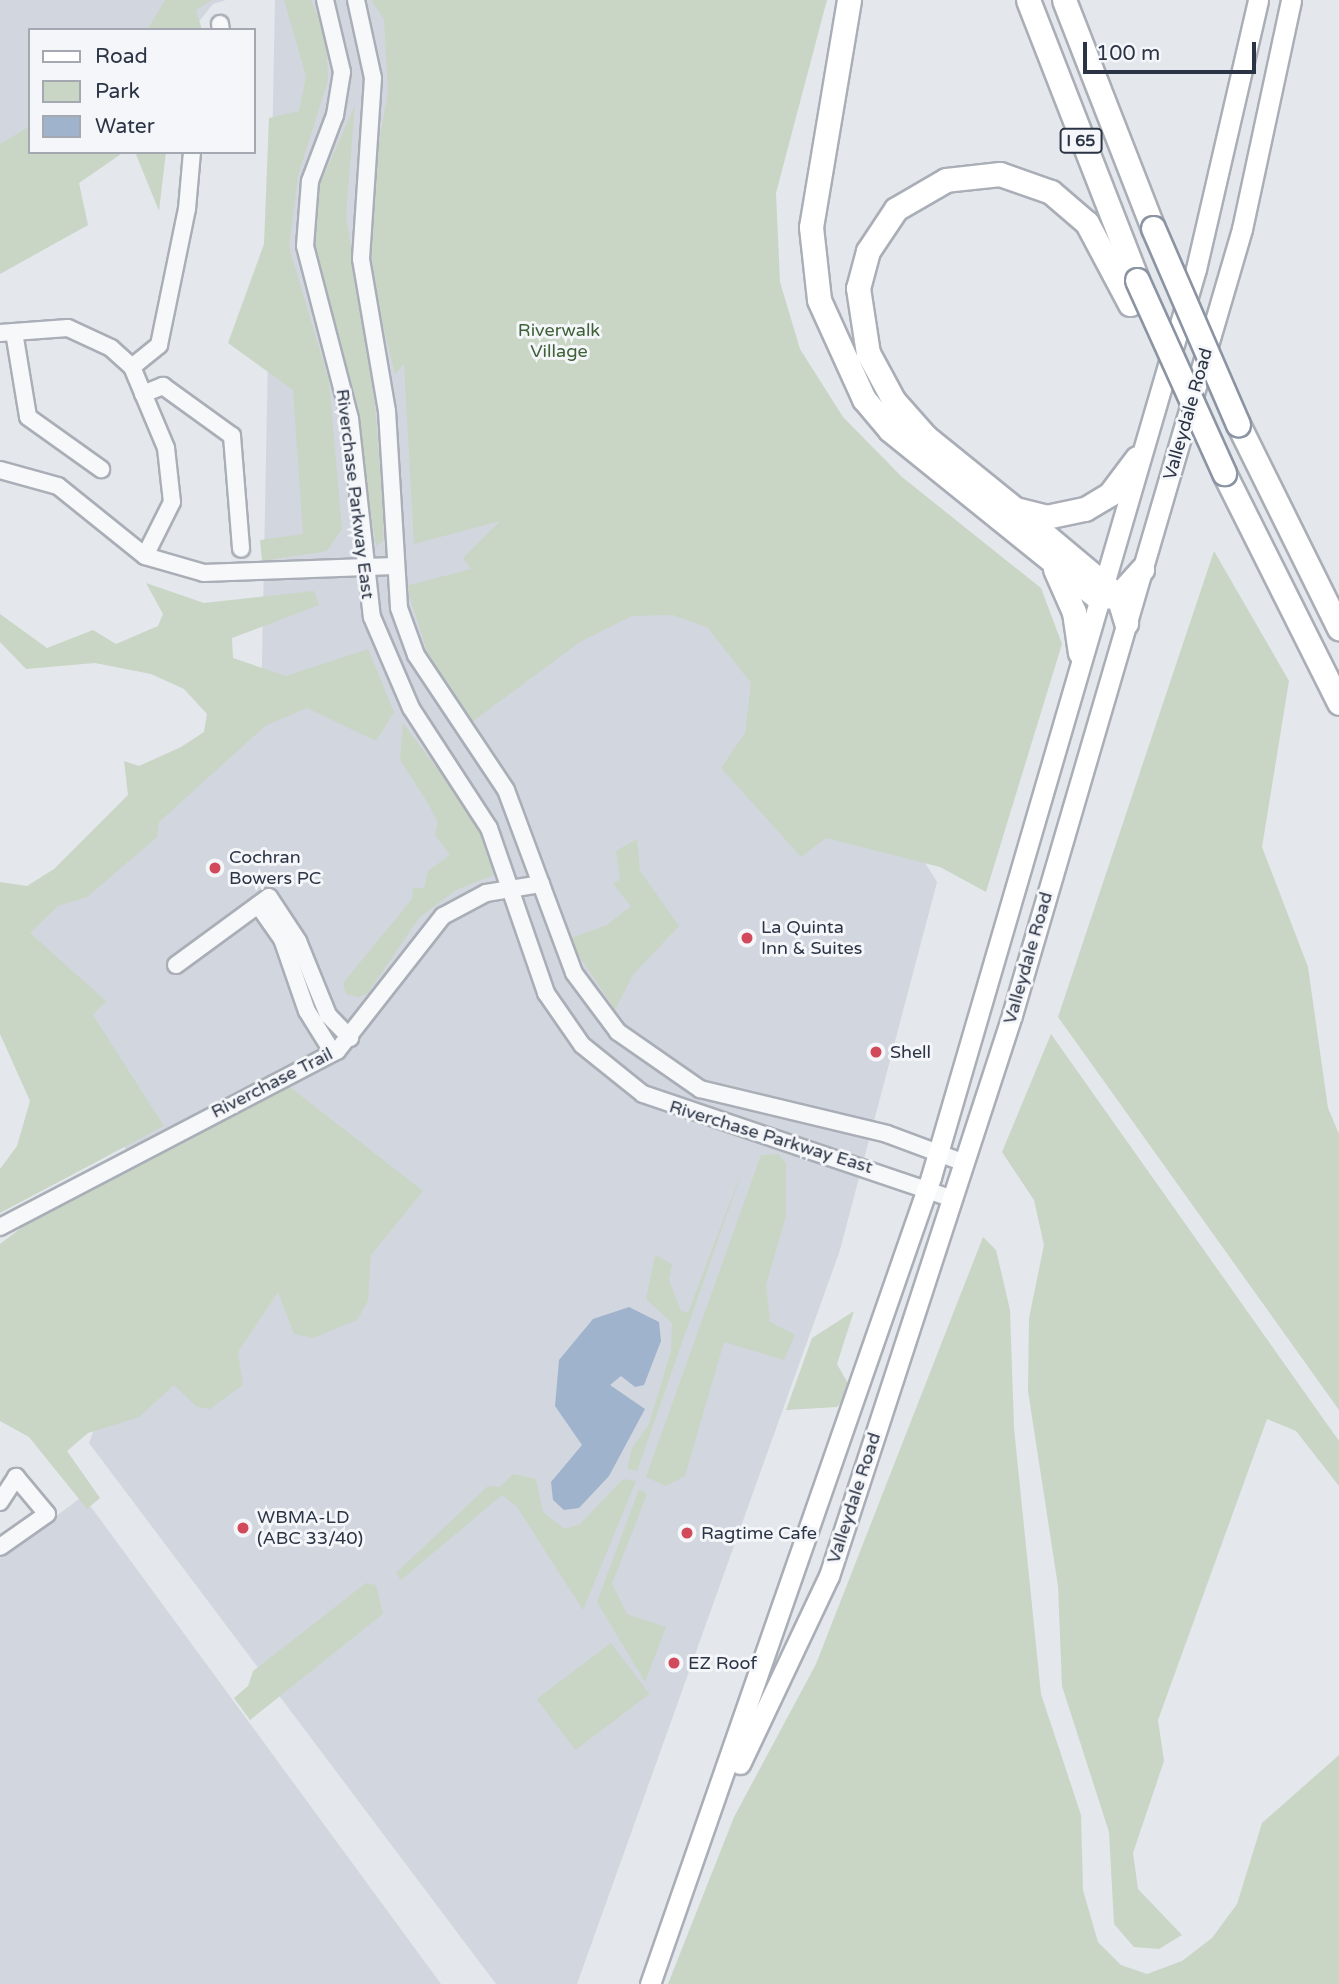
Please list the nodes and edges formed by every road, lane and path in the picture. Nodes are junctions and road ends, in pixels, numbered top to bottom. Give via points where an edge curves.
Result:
1 (324, 0) edge
2 (356, 0) edge
3 (849, 0) edge
4 (1028, 0) edge
5 (1064, 0) edge
6 (1258, 0) edge
7 (1291, 0) edge
8 (192, 154) edge
9 (1132, 288) junction
10 (7, 333) edge
11 (132, 367) junction
12 (143, 394) junction
13 (1137, 458) junction
14 (100, 469) dead end
15 (0, 470) edge
16 (1015, 509) junction
17 (241, 549) dead end
18 (145, 556) junction
19 (362, 563) junction
20 (393, 566) junction
21 (1054, 566) junction
22 (1142, 569) junction
23 (1106, 591) junction
24 (1126, 623) junction
25 (1339, 628) edge
26 (1080, 653) junction
27 (1339, 703) edge
28 (541, 884) junction
29 (510, 887) junction
30 (264, 901) junction
31 (176, 965) dead end
32 (350, 1038) junction
33 (334, 1053) junction
34 (938, 1153) junction
35 (965, 1163) junction
36 (927, 1189) junction
37 (954, 1199) junction
38 (0, 1227) edge
39 (0, 1502) edge
40 (0, 1547) edge
41 (686, 1890) junction
42 (650, 1984) edge

1 - 19 street, Riverchase Parkway East via 342,72 335,115 310,181 305,246 350,419
2 - 20 street, Riverchase Parkway East via 373,63 360,241 388,422
3 - 21 highway via 812,199 812,263 831,335 863,399 890,430
4 - 9 highway, I 65
5 - 25 highway, I 65, bridge via 1153,228 1238,424
6 - 13 main road, Valleydale Road via 1222,172
7 - 22 main road, Valleydale Road via 1242,229
8 - 11 street via 187,209 159,345
9 - 16 highway via 1069,204 1000,174 967,175 927,188 896,209 868,251 858,288 859,318 885,388 926,437
9 - 27 highway, I 65, bridge
10 - 11 street via 68,328 111,348
10 - 14 street via 28,417
11 - 12 street
12 - 17 street via 163,386 232,436
12 - 18 street via 166,448 172,502
13 - 16 highway via 1110,494 1085,509 1055,517
13 - 23 main road, Valleydale Road
15 - 18 street via 58,485
16 - 23 highway
18 - 19 street via 232,576
19 - 20 street
19 - 29 street, Riverchase Parkway East via 372,617 393,676 489,828
20 - 28 street, Riverchase Parkway East via 411,645 506,790
21 - 23 highway
21 - 26 highway via 1074,612
22 - 23 highway
22 - 24 main road, Valleydale Road
23 - 24 highway
23 - 26 main road, Valleydale Road
24 - 35 main road, Valleydale Road
26 - 34 main road, Valleydale Road
28 - 29 street, Riverchase Trail
28 - 34 street, Riverchase Parkway East via 560,944 588,996 659,1066 725,1098 855,1125
29 - 32 street, Riverchase Trail via 468,900 432,925
29 - 36 street, Riverchase Parkway East via 531,960 554,1007 582,1045 628,1085 680,1112 847,1159
30 - 31 street
30 - 32 street via 298,941 328,1015
30 - 33 street via 286,947 302,1001
32 - 33 street, Riverchase Trail
33 - 38 street, Riverchase Trail
34 - 35 street, Riverchase Parkway East
34 - 36 main road, Valleydale Road
35 - 37 main road, Valleydale Road
36 - 37 street, Riverchase Parkway East
36 - 41 main road, Valleydale Road
37 - 41 main road, Valleydale Road via 829,1576
39 - 40 street via 16,1477 47,1514
41 - 42 main road, Valleydale Road

